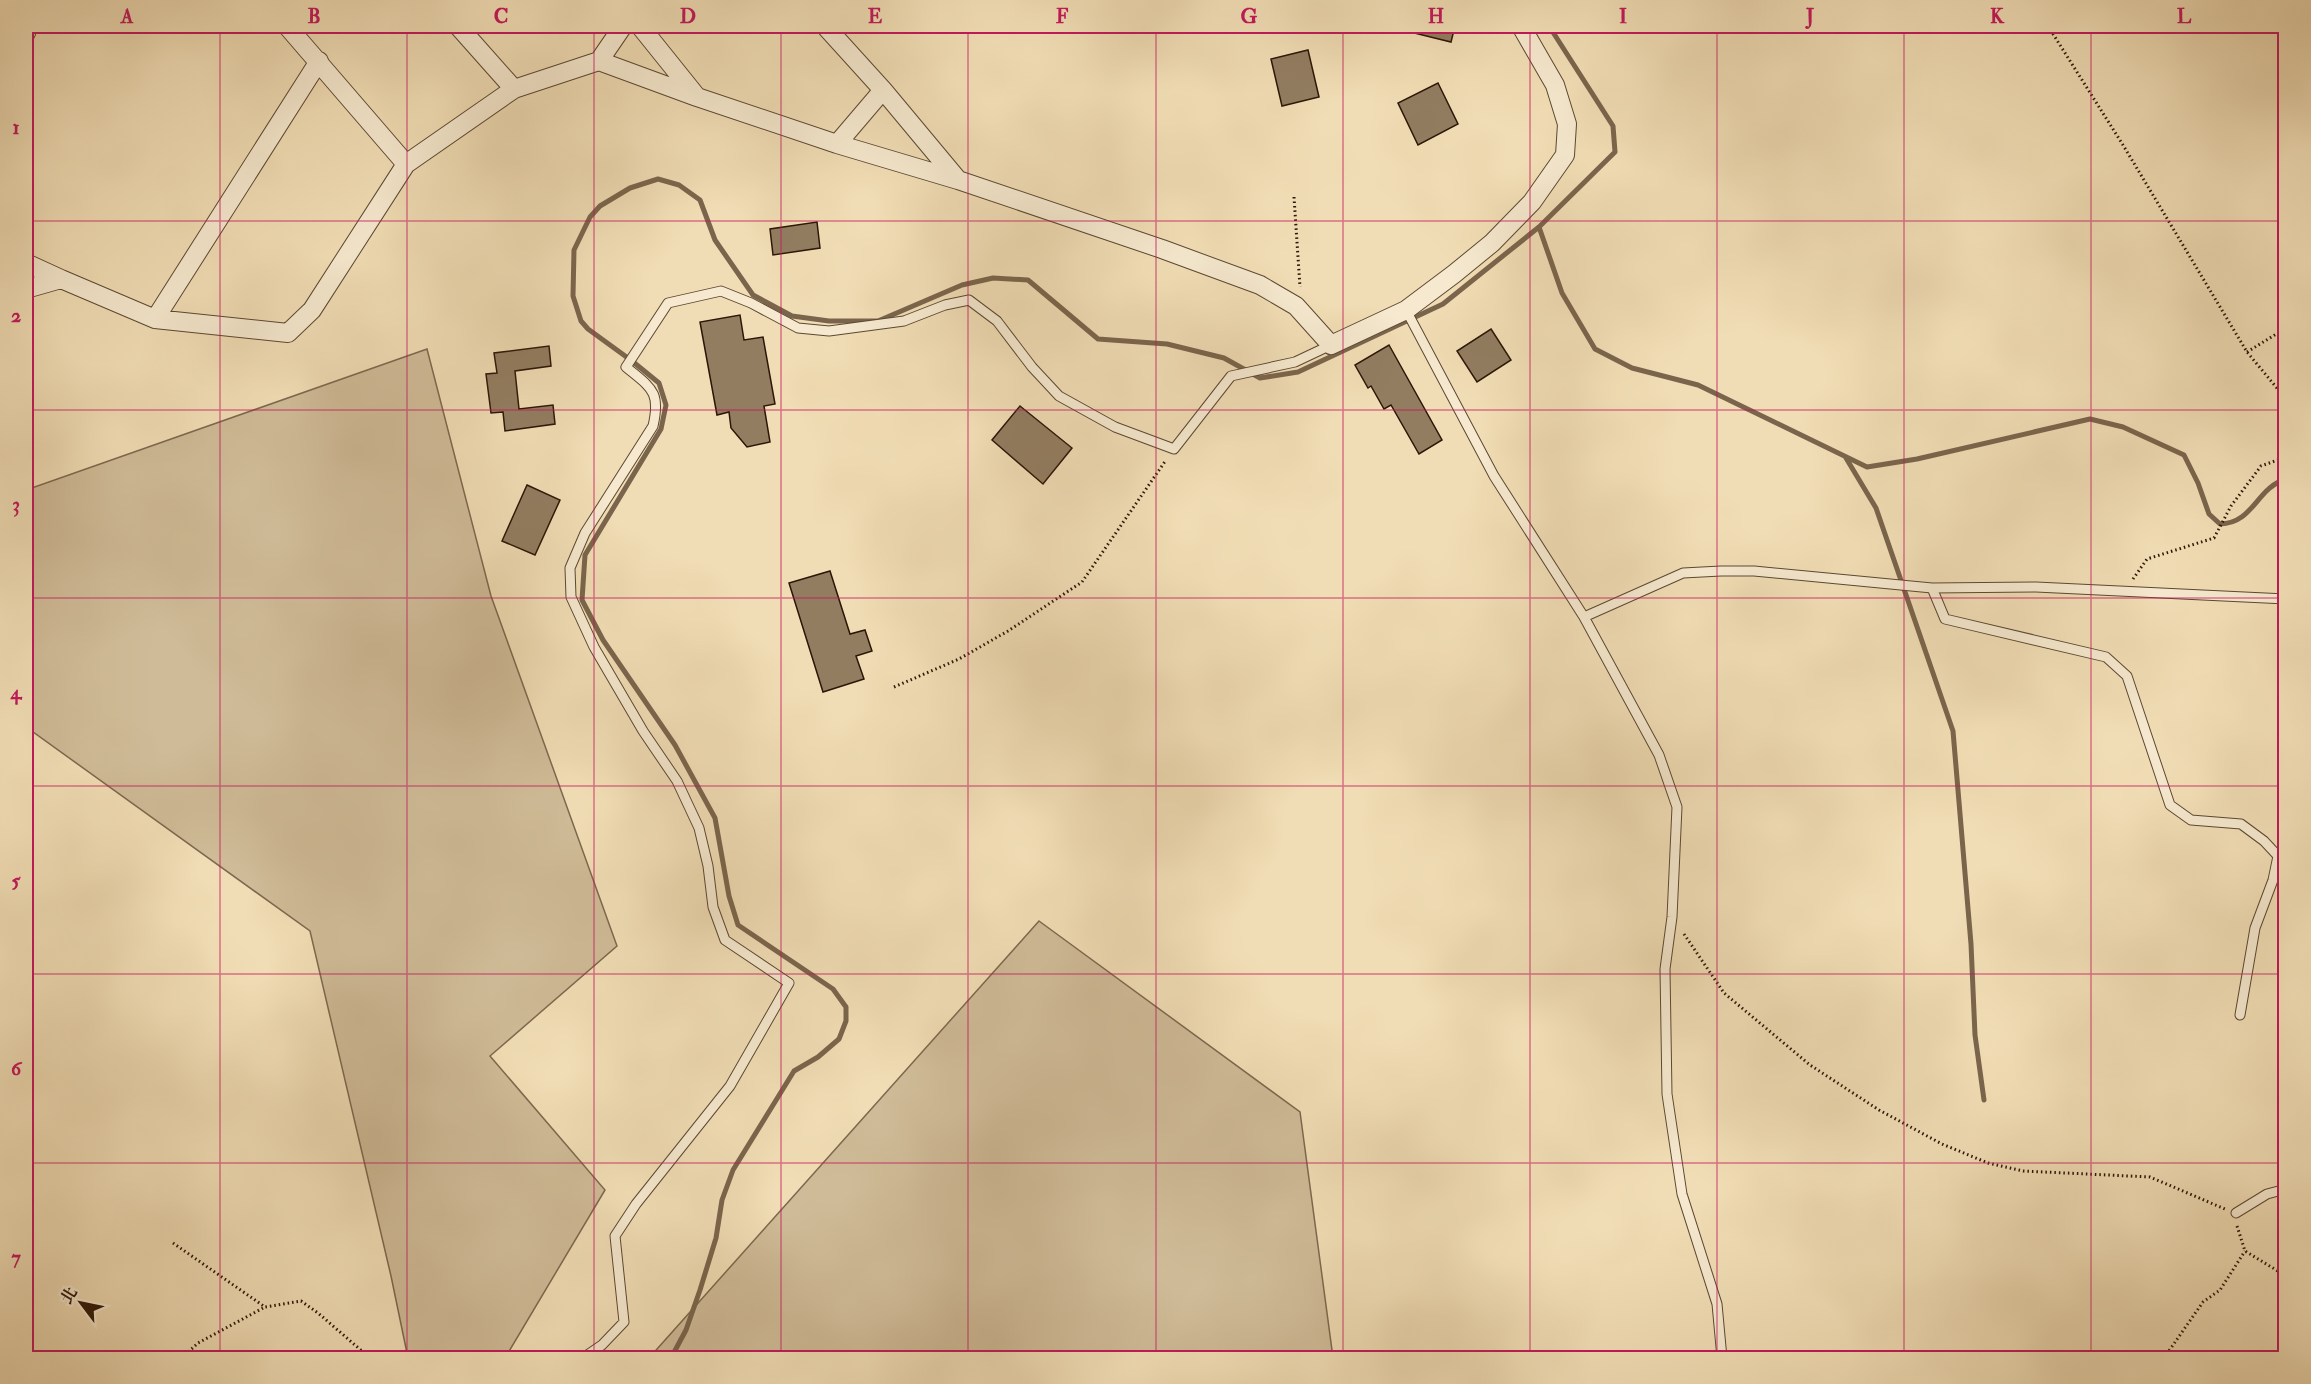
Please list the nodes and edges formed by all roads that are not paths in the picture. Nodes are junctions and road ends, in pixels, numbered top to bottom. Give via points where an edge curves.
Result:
1 (28, 26) edge
2 (287, 26) edge
3 (458, 26) edge
4 (623, 26) edge
5 (640, 26) edge
6 (825, 26) edge
7 (1521, 26) edge
8 (26, 33) edge
9 (319, 61) junction
10 (599, 61) junction
11 (514, 89) junction
12 (883, 90) junction
13 (697, 97) junction
14 (837, 144) junction
15 (405, 164) junction
16 (958, 180) junction
17 (26, 263) edge
18 (61, 279) junction
19 (26, 289) edge
20 (1406, 310) junction
21 (156, 319) junction
22 (1331, 345) junction
23 (1932, 588) junction
24 (2286, 599) edge
25 (1584, 617) junction
26 (2240, 1016) dead end
27 (2286, 1189) edge
28 (2236, 1213) road end
29 (583, 1359) edge
30 (1722, 1359) edge

1 - 8 street
2 - 9 street
3 - 11 street
4 - 10 street
5 - 13 street
6 - 12 street
7 - 20 street via 1555,85 1567,124 1564,155 1532,202 1492,243
9 - 15 street
9 - 21 street
10 - 11 street
10 - 13 street
11 - 15 street
12 - 14 street
12 - 16 street
13 - 14 street
14 - 16 street
15 - 21 street via 312,310 288,333
16 - 22 street via 1260,285 1296,306
17 - 18 street
18 - 19 street
18 - 21 street
20 - 22 street
20 - 25 lane via 1494,476
22 - 29 lane via 1295,362 1231,376 1174,449 1114,427 1059,396 997,321 969,300 945,304 904,321 829,331 798,328 721,291 668,303 626,367 650,388 658,406 653,426 585,533 570,568 571,597 594,647 643,732 677,781 699,828 713,907 725,940 789,983 730,1086 615,1236 624,1322
23 - 24 lane via 2036,587
23 - 25 lane via 1754,571 1683,573
23 - 26 lane via 1945,619 2106,657 2127,676 2170,805 2191,820 2241,824 2278,856 2255,928
25 - 30 lane via 1659,755 1677,807 1672,917 1665,969 1667,1094 1682,1194 1717,1304
27 - 28 lane via 2267,1194

